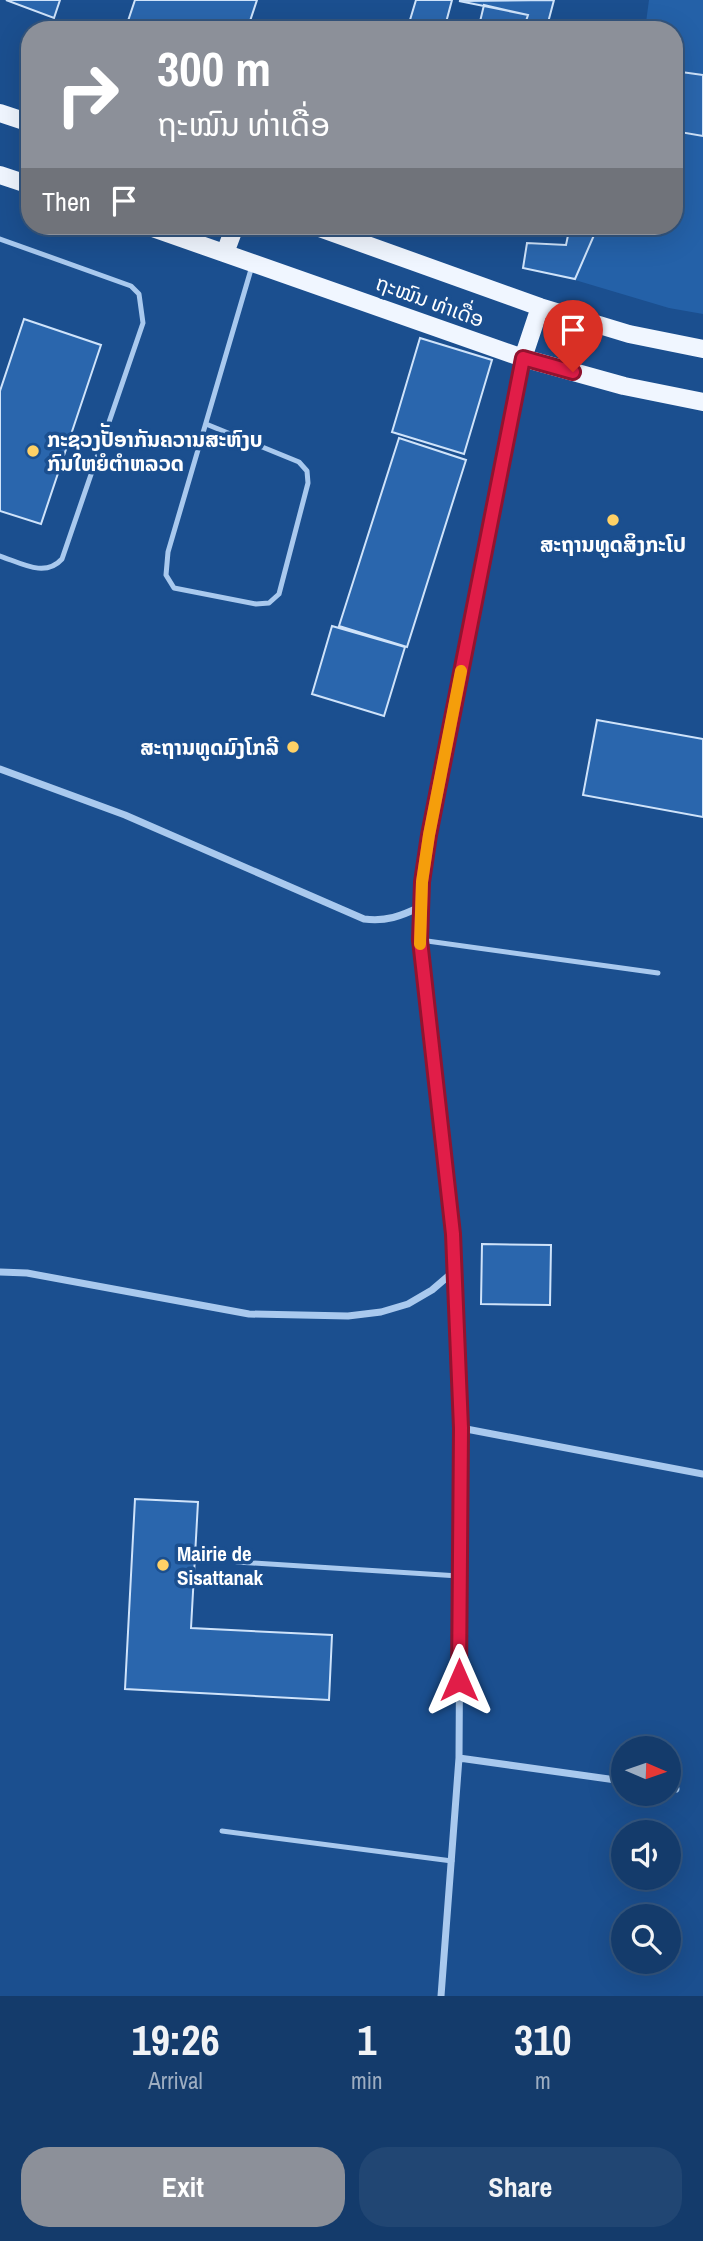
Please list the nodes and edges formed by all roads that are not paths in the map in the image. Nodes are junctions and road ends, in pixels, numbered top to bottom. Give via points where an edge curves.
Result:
1 (0, 113) edge
2 (21, 120) edge
3 (0, 175) edge
4 (21, 182) edge
5 (173, 235) edge
6 (232, 235) edge
7 (339, 235) edge
8 (0, 239) edge
9 (225, 253) junction
10 (253, 262) junction
11 (540, 307) junction
12 (703, 349) edge
13 (523, 358) junction
14 (703, 402) edge
15 (206, 424) junction
16 (0, 556) edge
17 (0, 769) edge
18 (420, 907) junction
19 (420, 940) junction
20 (658, 972) dead end
21 (0, 1272) edge
22 (453, 1272) junction
23 (461, 1428) junction
24 (703, 1474) edge
25 (237, 1562) dead end
26 (459, 1576) junction
27 (459, 1758) junction
28 (611, 1780) edge
29 (222, 1831) dead end
30 (453, 1861) junction
31 (441, 1996) edge

1 - 2 main road
3 - 4 main road
5 - 9 main road, ຖະໝົນ ທ່າເດື່ອ
6 - 9 main road
7 - 11 main road, ຖະໝົນ ທ່າເດື່ອ
8 - 16 lane via 131,286 139,294 143,323 62,559 44,570
9 - 10 main road, ຖະໝົນ ທ່າເດື່ອ
10 - 13 main road, ຖະໝົນ ທ່າເດື່ອ
10 - 15 lane
11 - 12 main road, ຖະໝົນ ທ່າເດື່ອ via 629,334
11 - 13 main road
13 - 14 main road, ຖະໝົນ ທ່າເດື່ອ
13 - 18 street via 429,835
15 - 15 lane via 299,462 307,471 308,483 279,594 269,603 174,588 166,575 168,552
17 - 18 street via 125,815 364,919 380,921
18 - 19 street
19 - 20 lane
19 - 22 street via 453,1234
21 - 22 street via 27,1273 249,1314 348,1316 408,1304
22 - 23 street
23 - 24 street
23 - 26 street
25 - 26 lane
26 - 27 street
27 - 28 street
27 - 30 street
29 - 30 lane
30 - 31 street

